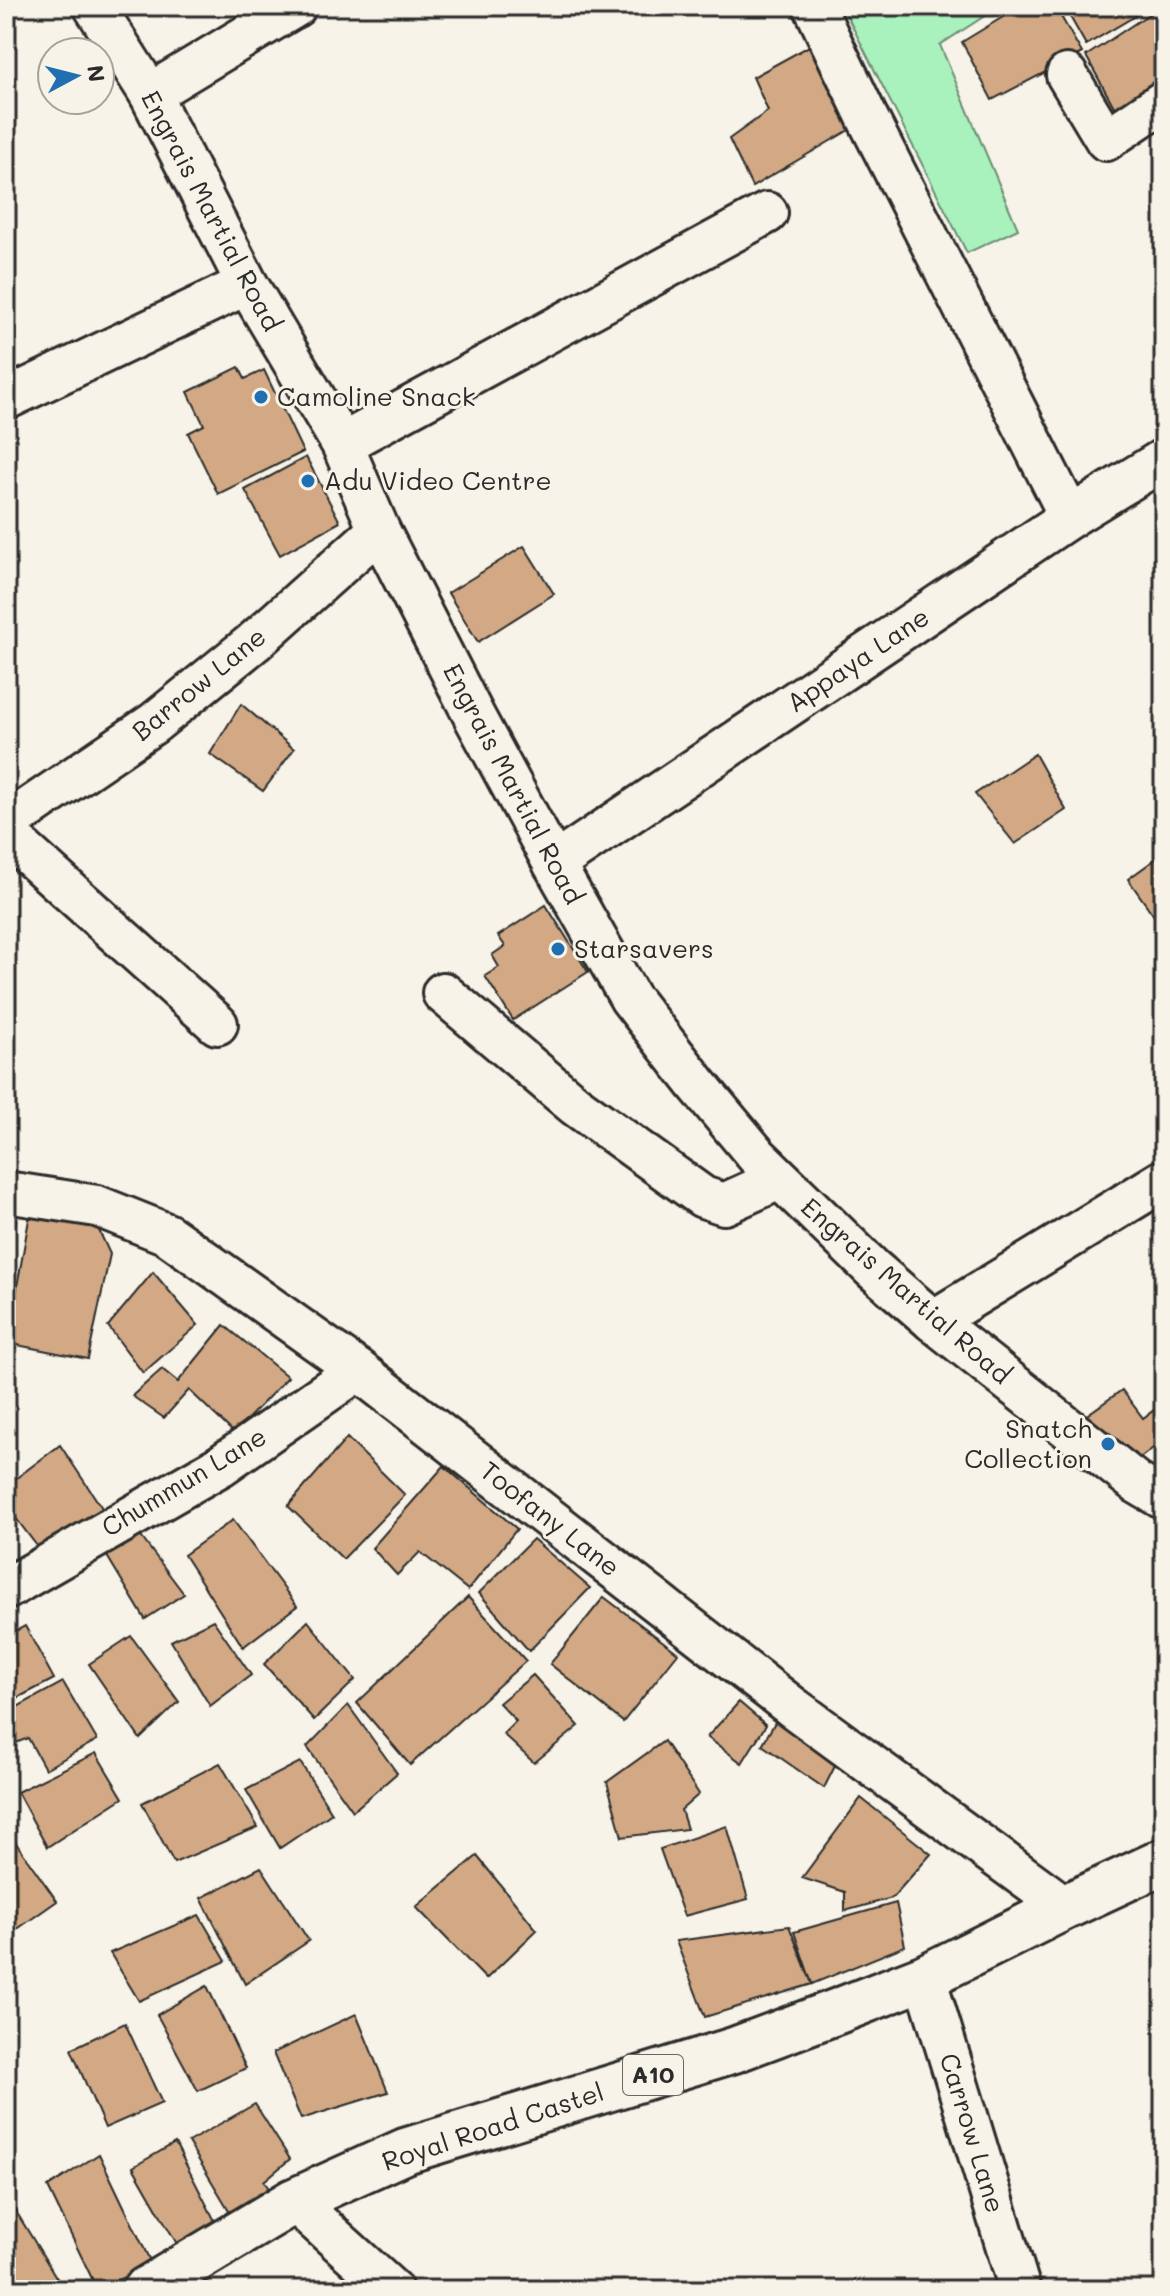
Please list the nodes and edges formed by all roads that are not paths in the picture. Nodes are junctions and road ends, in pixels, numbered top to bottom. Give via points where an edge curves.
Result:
1 (94, 6) edge
2 (296, 6) edge
3 (814, 6) edge
4 (1067, 75) dead end
5 (150, 94) junction
6 (1164, 101) edge
7 (767, 213) dead end
8 (247, 284) junction
9 (6, 399) edge
10 (342, 444) junction
11 (1164, 459) edge
12 (1070, 517) junction
13 (379, 530) junction
14 (6, 824) edge
15 (6, 834) edge
16 (554, 864) junction
17 (443, 993) dead end
18 (217, 1024) dead end
19 (779, 1179) junction
20 (1164, 1180) edge
21 (6, 1192) edge
22 (933, 1321) junction
23 (358, 1370) junction
24 (1164, 1499) edge
25 (6, 1589) edge
26 (1164, 1861) edge
27 (1065, 1907) junction
28 (925, 1977) junction
29 (294, 2201) junction
30 (145, 2290) edge
31 (392, 2290) edge
32 (1020, 2290) edge

1 - 5 street, Engrais Martial Road
2 - 5 street
3 - 12 street
4 - 6 street via 1106,140
5 - 8 street, Engrais Martial Road
7 - 10 street
8 - 9 street
8 - 10 street, Engrais Martial Road
10 - 13 street, Engrais Martial Road
11 - 12 street, Appaya Lane
12 - 16 street, Appaya Lane
13 - 14 street, Barrow Lane via 154,723
13 - 16 street, Engrais Martial Road
15 - 18 street
16 - 19 street, Engrais Martial Road via 630,998
17 - 19 street via 575,1105 703,1197 724,1204
19 - 22 street, Engrais Martial Road
20 - 22 street
21 - 23 street, Toofany Lane via 97,1206 167,1234
22 - 24 street, Engrais Martial Road
23 - 25 street, Chummun Lane via 220,1466
23 - 27 street, Toofany Lane via 791,1706
26 - 27 main road, Royal Road Castel / A10
27 - 28 main road, Royal Road Castel / A10
28 - 29 main road, Royal Road Castel / A10 via 734,2050 405,2151
28 - 32 street, Carrow Lane
29 - 30 main road, Royal Road Castel / A10
29 - 31 street

